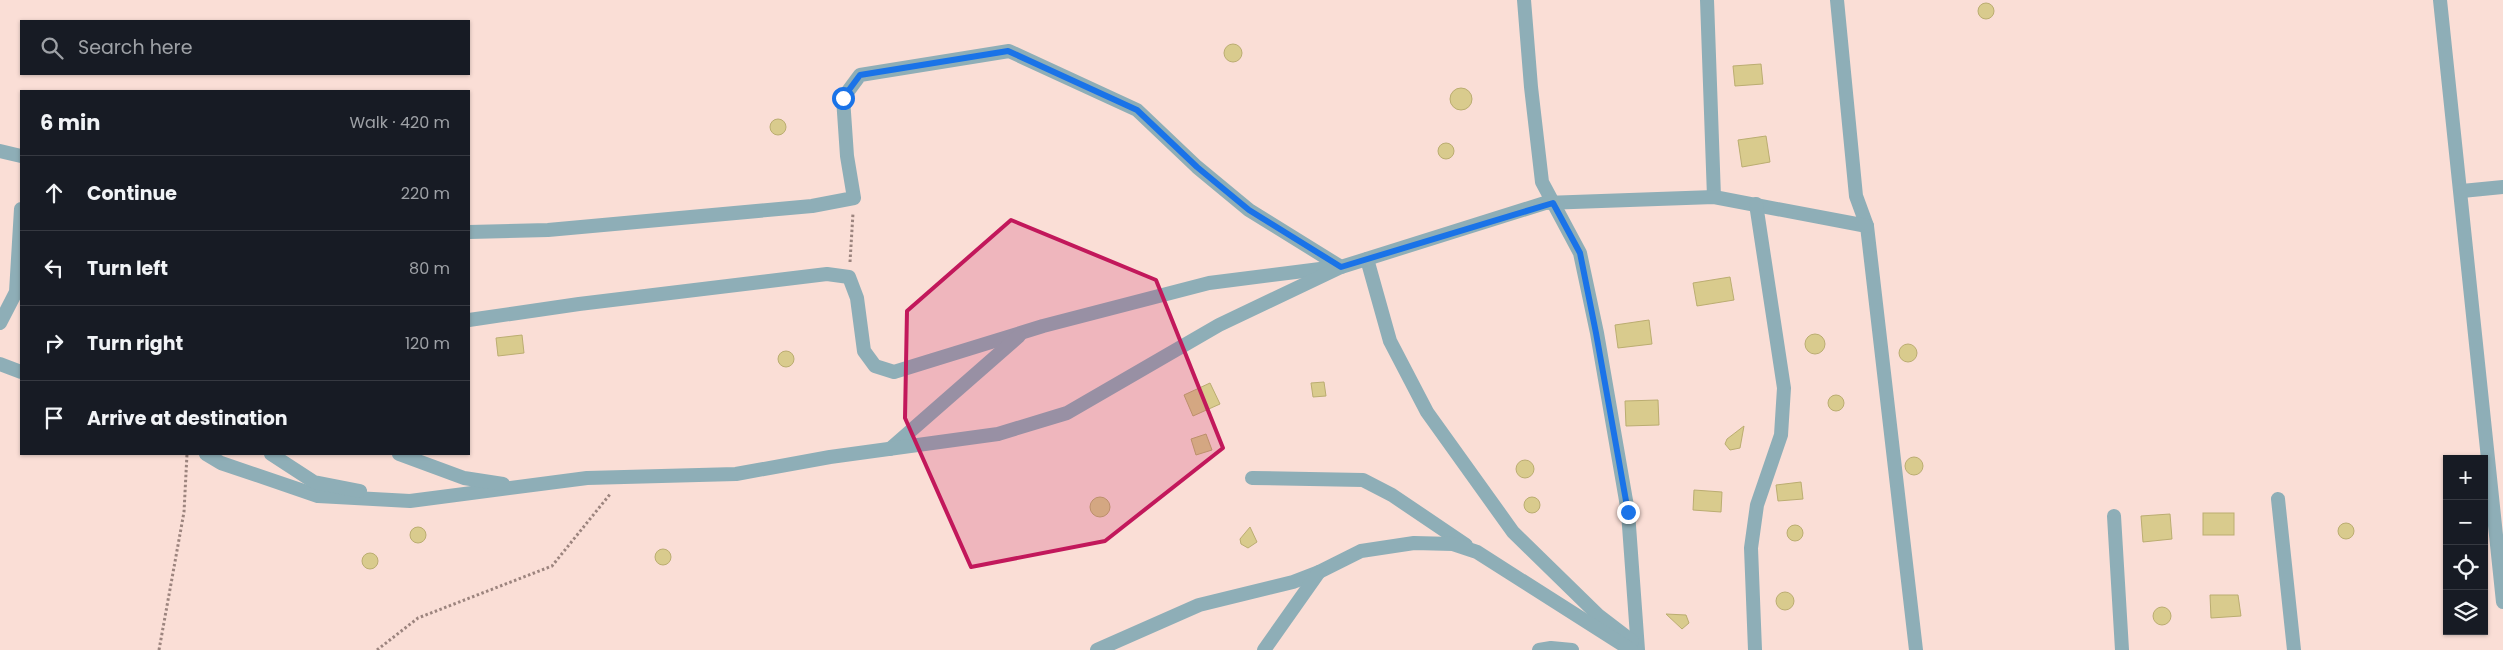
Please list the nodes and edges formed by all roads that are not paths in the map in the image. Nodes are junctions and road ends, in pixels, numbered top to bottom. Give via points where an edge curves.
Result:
1 (1524, 0) edge
2 (1707, 0) edge
3 (1837, 0) edge
4 (2440, 0) edge
5 (0, 151) edge
6 (20, 156) edge
7 (2503, 187) edge
8 (2462, 192) junction
9 (1714, 197) junction
10 (1553, 203) junction
11 (1756, 204) junction
12 (20, 226) edge
13 (1867, 226) junction
14 (470, 232) edge
15 (1367, 259) junction
16 (1341, 267) junction
17 (470, 320) edge
18 (0, 323) edge
19 (1024, 332) junction
20 (0, 364) edge
21 (20, 372) edge
22 (889, 449) junction
23 (208, 455) edge
24 (273, 455) edge
25 (402, 455) edge
26 (1252, 478) dead end
27 (520, 487) junction
28 (2278, 499) dead end
29 (410, 501) junction
30 (2114, 516) dead end
31 (1477, 552) junction
32 (1319, 572) junction
33 (2503, 602) edge
34 (1636, 648) edge
35 (1097, 650) edge
36 (1264, 650) edge
37 (1539, 650) edge
38 (1572, 650) edge
39 (1755, 650) edge
40 (1916, 650) edge
41 (2122, 650) edge
42 (2294, 650) edge

1 - 10 street via 1539,166 1542,182
2 - 9 street
3 - 13 street via 1856,196
4 - 8 street
5 - 6 street
7 - 8 street
8 - 33 street
9 - 10 street
9 - 11 street
10 - 15 street
10 - 34 street via 1580,253 1596,333 1628,512
11 - 13 street
11 - 39 street via 1784,388 1781,435 1757,505 1750,548
12 - 18 street via 16,292
13 - 40 street
14 - 16 street via 548,230 812,206 854,198 843,98 860,75 1008,51 1137,110 1197,167 1249,210
15 - 16 street
15 - 34 street via 1390,340 1427,412 1513,532 1598,616
16 - 19 street via 1209,283
16 - 22 street via 1219,325 1067,413 998,434
17 - 19 street via 827,274 849,277 857,298 864,351 875,366 894,372
19 - 22 street
20 - 21 street
22 - 27 street via 736,474 587,478
23 - 29 street via 221,463 318,496
24 - 29 street via 314,482
25 - 27 street via 464,478
26 - 31 street via 1363,480 1392,495
27 - 29 street
28 - 42 street
30 - 41 street
31 - 32 street via 1453,544 1414,543 1361,551
31 - 34 street
32 - 35 street via 1293,582 1199,605
32 - 36 street
37 - 38 street

